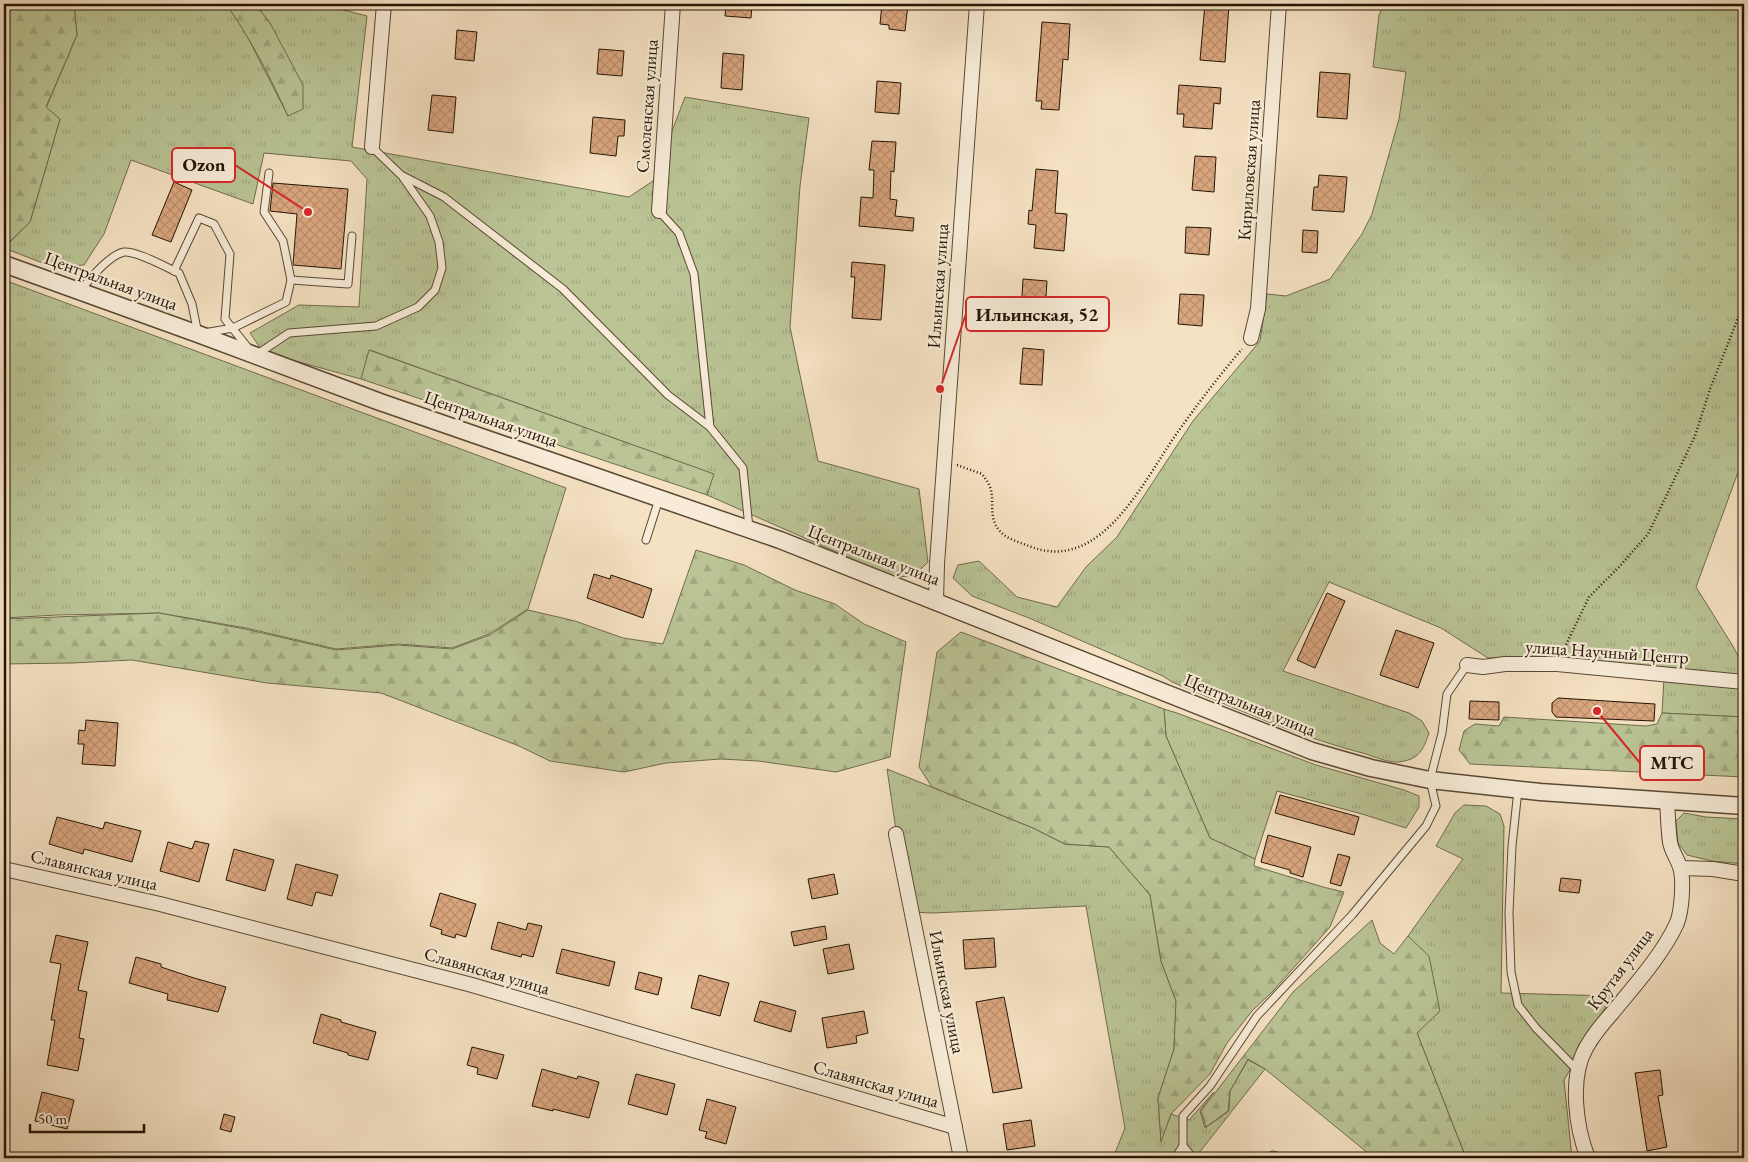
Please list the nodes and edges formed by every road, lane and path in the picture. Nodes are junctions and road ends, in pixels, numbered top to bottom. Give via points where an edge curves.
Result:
1 (384, 4) edge
2 (673, 4) edge
3 (977, 4) edge
4 (1279, 4) edge
5 (372, 147) joint
6 (270, 173) dead end
7 (402, 176) junction
8 (659, 211) joint
9 (352, 236) dead end
10 (4, 264) edge
11 (174, 271) junction
12 (291, 280) junction
13 (80, 291) junction
14 (1744, 303) edge
15 (233, 328) junction
16 (198, 334) junction
17 (1251, 338) joint
18 (254, 356) junction
19 (710, 427) junction
20 (944, 461) junction
21 (660, 498) junction
22 (749, 529) junction
23 (646, 540) dead end
24 (936, 601) junction
25 (1557, 664) junction
26 (1467, 665) joint
27 (1744, 682) edge
28 (1430, 780) junction
29 (1518, 790) junction
30 (1667, 800) junction
31 (1744, 806) edge
32 (896, 834) dead end
33 (1680, 868) junction
34 (4, 869) edge
35 (1744, 874) edge
36 (1578, 1072) junction
37 (955, 1127) junction
38 (1183, 1146) junction
39 (961, 1158) edge
40 (1175, 1158) edge
41 (1193, 1158) edge
42 (1270, 1158) edge
43 (1285, 1158) edge
44 (1588, 1158) edge

1 - 5 street
2 - 8 street, Смоленская улица
3 - 20 street, Ильинская улица
4 - 17 street, Кириловская улица via 1258,308
5 - 7 lane
6 - 12 lane via 264,212 283,240
7 - 18 lane via 430,216 439,242 442,268 435,290 418,307 376,326 289,333
7 - 19 lane via 444,197 563,289 668,395
8 - 19 lane via 679,233 694,274
9 - 12 lane via 348,284
10 - 13 street, Центральная улица
11 - 13 lane via 147,257 124,252 105,262
11 - 15 lane via 199,218 214,224 230,254 225,319
11 - 16 lane via 180,273 192,304
12 - 15 lane via 286,302
13 - 16 street, Центральная улица
14 - 25 path via 1695,436 1648,534 1589,597
15 - 16 lane
15 - 18 lane
16 - 18 street, Центральная улица
17 - 20 path via 1198,402 1128,507 1105,532 1078,548 1057,552 1033,548 1011,539 999,531 992,517 990,488 982,474
18 - 21 street, Центральная улица
19 - 22 lane via 743,468
20 - 24 street, Ильинская улица
21 - 22 street, Центральная улица
21 - 23 lane
22 - 24 street, Центральная улица
24 - 28 street, Центральная улица via 1312,751
25 - 26 street, улица Научный Центр
25 - 27 street, улица Научный Центр
26 - 28 lane via 1447,694 1442,733
28 - 29 street, Центральная улица
28 - 38 lane via 1436,806 1426,826 1352,914 1258,1016 1210,1086 1183,1116
29 - 30 street, Центральная улица
29 - 36 lane via 1509,913 1511,972 1518,1005
30 - 31 street, Центральная улица
30 - 33 street, Крутая улица via 1670,844
32 - 37 street, Ильинская улица
33 - 35 street
33 - 36 street, Крутая улица via 1682,898 1677,922 1638,982 1598,1029 1585,1049
34 - 37 street, Славянская улица via 160,904 472,985
36 - 44 street, Крутая улица via 1575,1106 1581,1141
37 - 39 street, Ильинская улица
38 - 40 lane
38 - 41 lane
42 - 43 lane

